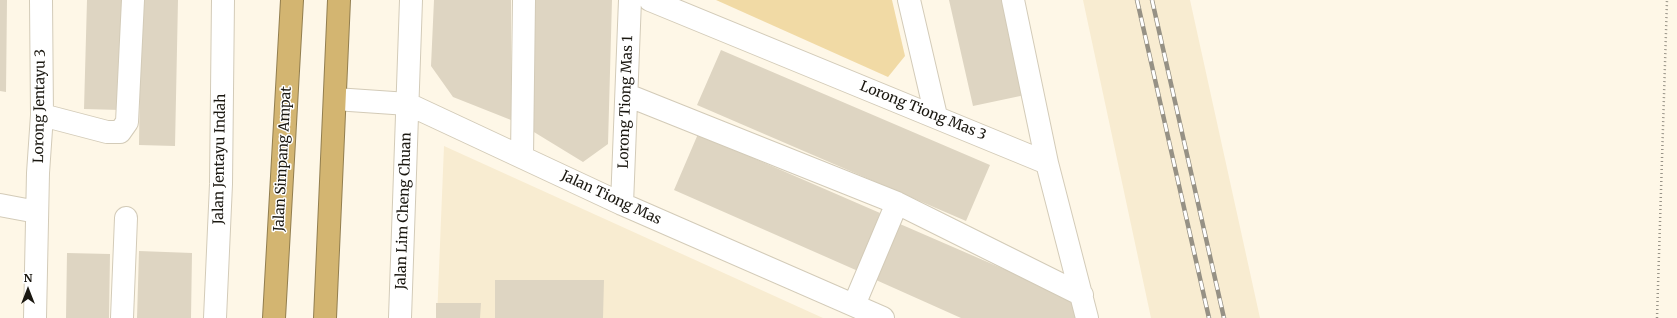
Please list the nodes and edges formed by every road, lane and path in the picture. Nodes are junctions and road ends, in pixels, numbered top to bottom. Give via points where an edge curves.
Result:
1 (41, 0) edge
2 (133, 0) edge
3 (223, 0) edge
4 (292, 0) edge
5 (339, 0) edge
6 (411, 0) edge
7 (524, 0) edge
8 (630, 0) edge
9 (650, 0) edge
10 (909, 0) edge
11 (1013, 0) edge
12 (1667, 0) edge
13 (627, 96) junction
14 (335, 100) junction
15 (408, 104) junction
16 (42, 115) junction
17 (936, 116) junction
18 (522, 156) junction
19 (1046, 163) junction
20 (622, 204) junction
21 (896, 204) junction
22 (0, 205) edge
23 (37, 212) junction
24 (126, 218) dead end
25 (1082, 295) junction
26 (854, 305) junction
27 (35, 318) edge
28 (122, 318) edge
29 (215, 318) edge
30 (274, 318) edge
31 (325, 318) edge
32 (400, 318) edge
33 (883, 318) edge
34 (1087, 318) edge
35 (1656, 318) edge

1 - 16 street, Lorong Jentayu 3
2 - 16 street via 127,122 120,132 107,132
3 - 29 street, Jalan Jentayu Indah via 221,184
4 - 30 highway, Jalan Simpang Ampat
5 - 14 highway
6 - 15 street, Jalan Lim Cheng Chuan
7 - 18 street
8 - 13 street, Lorong Tiong Mas 1
9 - 17 street, Lorong Tiong Mas 3
10 - 17 street
11 - 19 street
12 - 35 path
13 - 20 street, Lorong Tiong Mas 1
13 - 21 street
14 - 15 street, Jalan Tiong Mas
14 - 31 highway
15 - 18 street, Jalan Tiong Mas
15 - 32 street, Jalan Lim Cheng Chuan
16 - 23 street, Lorong Jentayu 3
17 - 19 street, Lorong Tiong Mas 3
18 - 20 street, Jalan Tiong Mas
19 - 25 street
20 - 26 street, Jalan Tiong Mas
21 - 25 street
21 - 26 street
22 - 23 street
23 - 27 street, Lorong Jentayu 3
24 - 28 street
25 - 34 street
26 - 33 street, Jalan Tiong Mas

